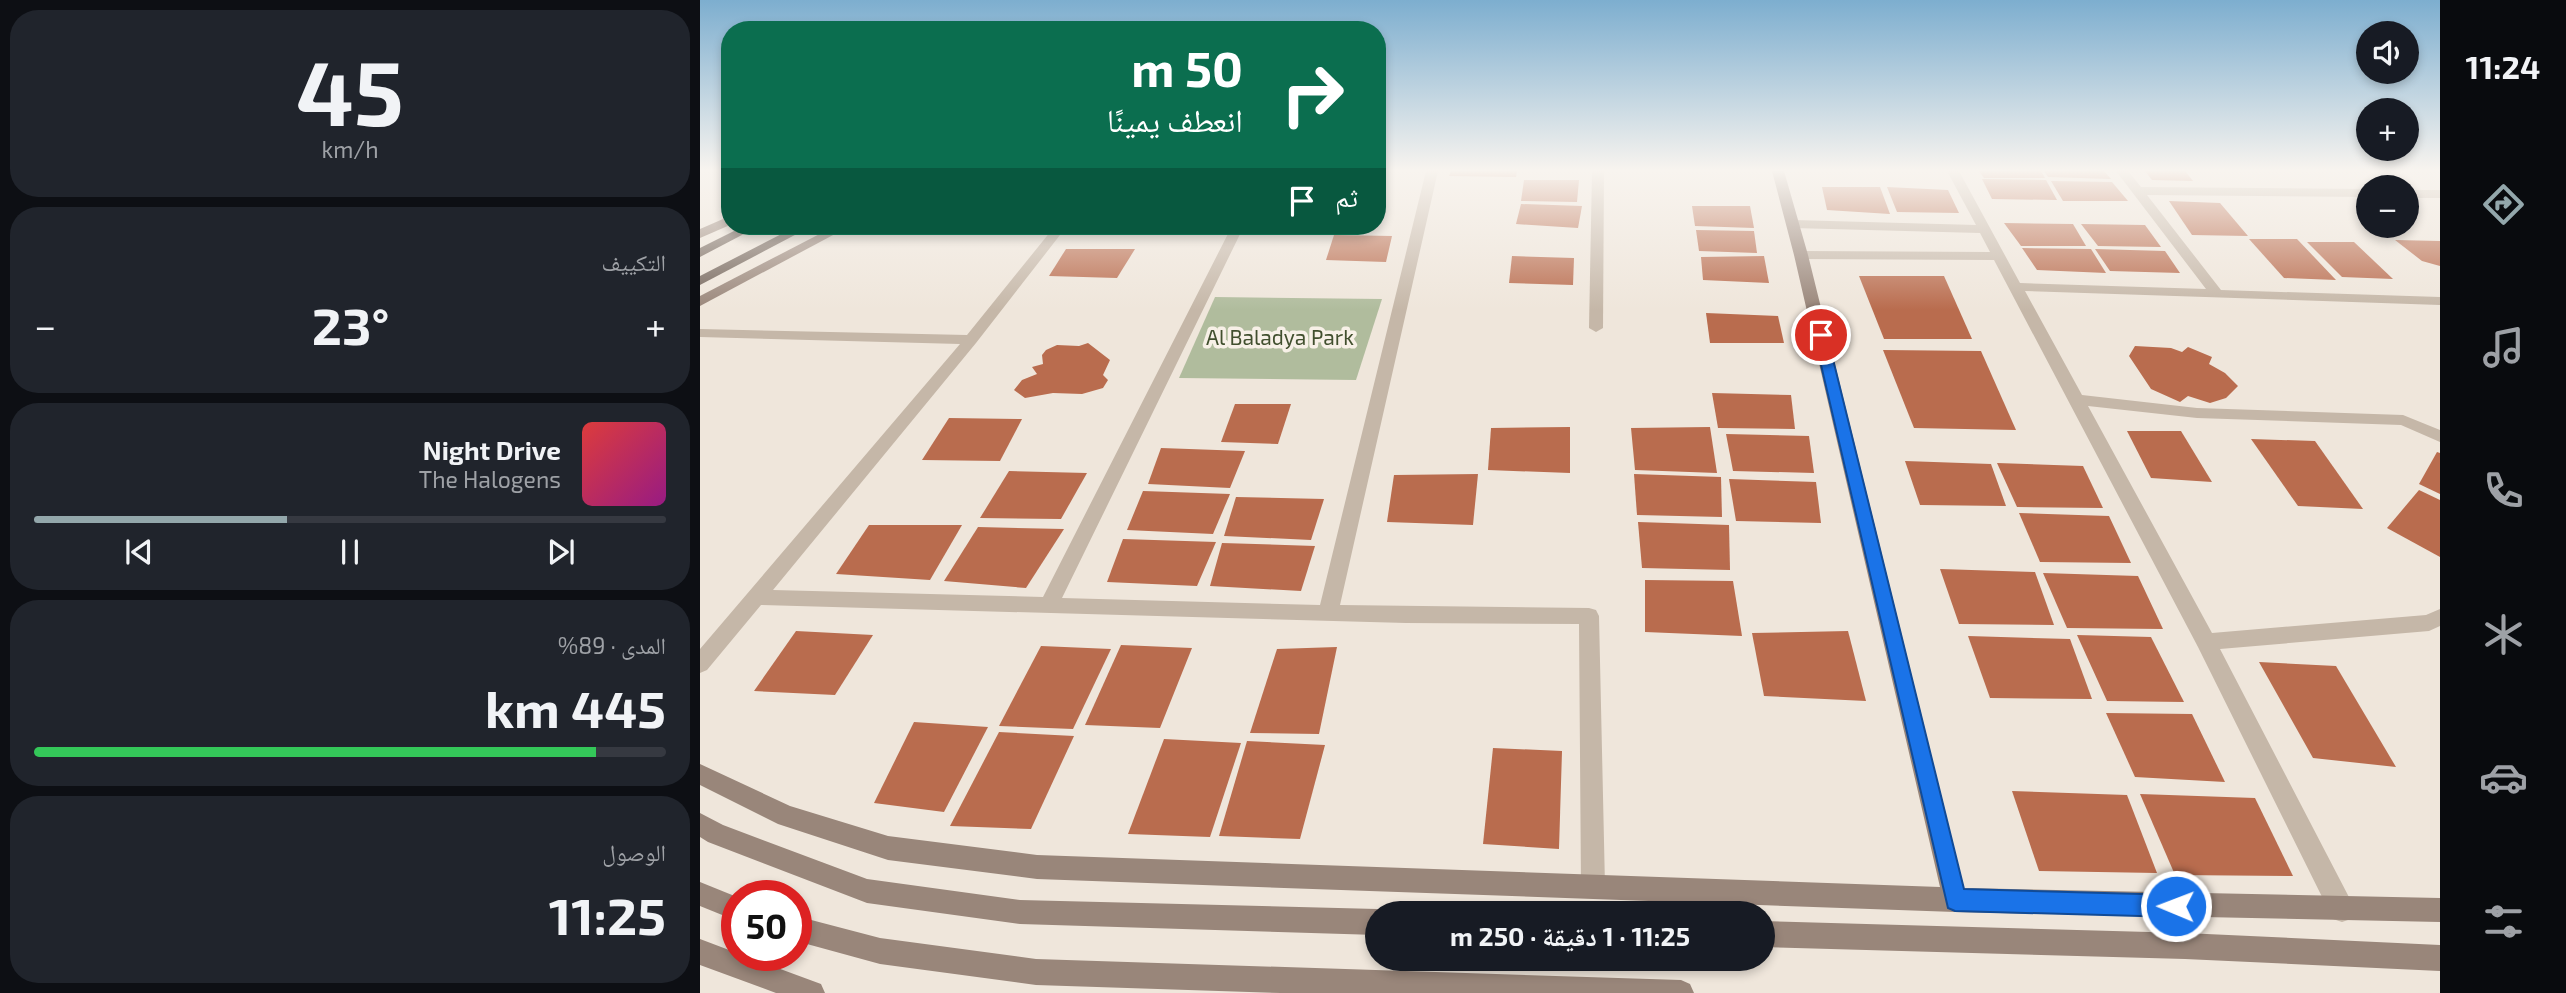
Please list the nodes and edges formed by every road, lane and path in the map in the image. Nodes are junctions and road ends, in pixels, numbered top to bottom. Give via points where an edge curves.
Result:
1 (1421, 217) edge
2 (1597, 217) edge
3 (1791, 217) edge
4 (1978, 217) edge
5 (2158, 217) edge
6 (721, 224) edge
7 (1793, 224) junction
8 (1984, 229) junction
9 (700, 234) edge
10 (735, 235) edge
11 (789, 235) edge
12 (827, 235) edge
13 (1054, 235) edge
14 (1234, 235) edge
15 (700, 253) edge
16 (1801, 255) junction
17 (1998, 256) junction
18 (700, 281) edge
19 (2015, 287) junction
20 (2217, 294) junction
21 (2440, 301) edge
22 (700, 302) edge
23 (1596, 328) dead end
24 (700, 333) edge
25 (971, 341) junction
26 (2076, 400) junction
27 (2440, 436) edge
28 (755, 597) junction
29 (1049, 605) junction
30 (1328, 612) junction
31 (2440, 617) edge
32 (2206, 642) junction
33 (700, 664) edge
34 (700, 774) edge
35 (700, 824) edge
36 (1593, 886) junction
37 (700, 894) edge
38 (1955, 900) junction
39 (721, 903) edge
40 (2342, 910) junction
41 (2440, 910) edge
42 (1365, 922) edge
43 (812, 932) edge
44 (1775, 934) edge
45 (700, 951) edge
46 (2440, 958) edge
47 (812, 993) edge
48 (1681, 993) edge

1 - 30 street
2 - 23 street
3 - 7 main road
4 - 8 street
5 - 20 street
6 - 9 main road
7 - 8 street
7 - 16 main road
8 - 17 street
10 - 15 main road
11 - 18 main road
12 - 22 main road
13 - 25 street
14 - 29 street
16 - 17 street
16 - 38 main road
17 - 19 street
19 - 20 street
19 - 26 street
20 - 21 street
24 - 25 street
25 - 28 street
26 - 27 street via 2197,413 2403,420
26 - 32 street
28 - 29 street
28 - 33 street
29 - 30 street
30 - 36 street via 1589,616
31 - 32 street via 2429,623
32 - 40 street
34 - 36 main road via 786,816 888,848 1037,867
35 - 42 main road via 867,891 1020,912
36 - 38 main road
37 - 39 main road
38 - 40 main road
40 - 41 main road
43 - 48 main road via 880,951 1036,972
44 - 46 main road
45 - 47 main road

